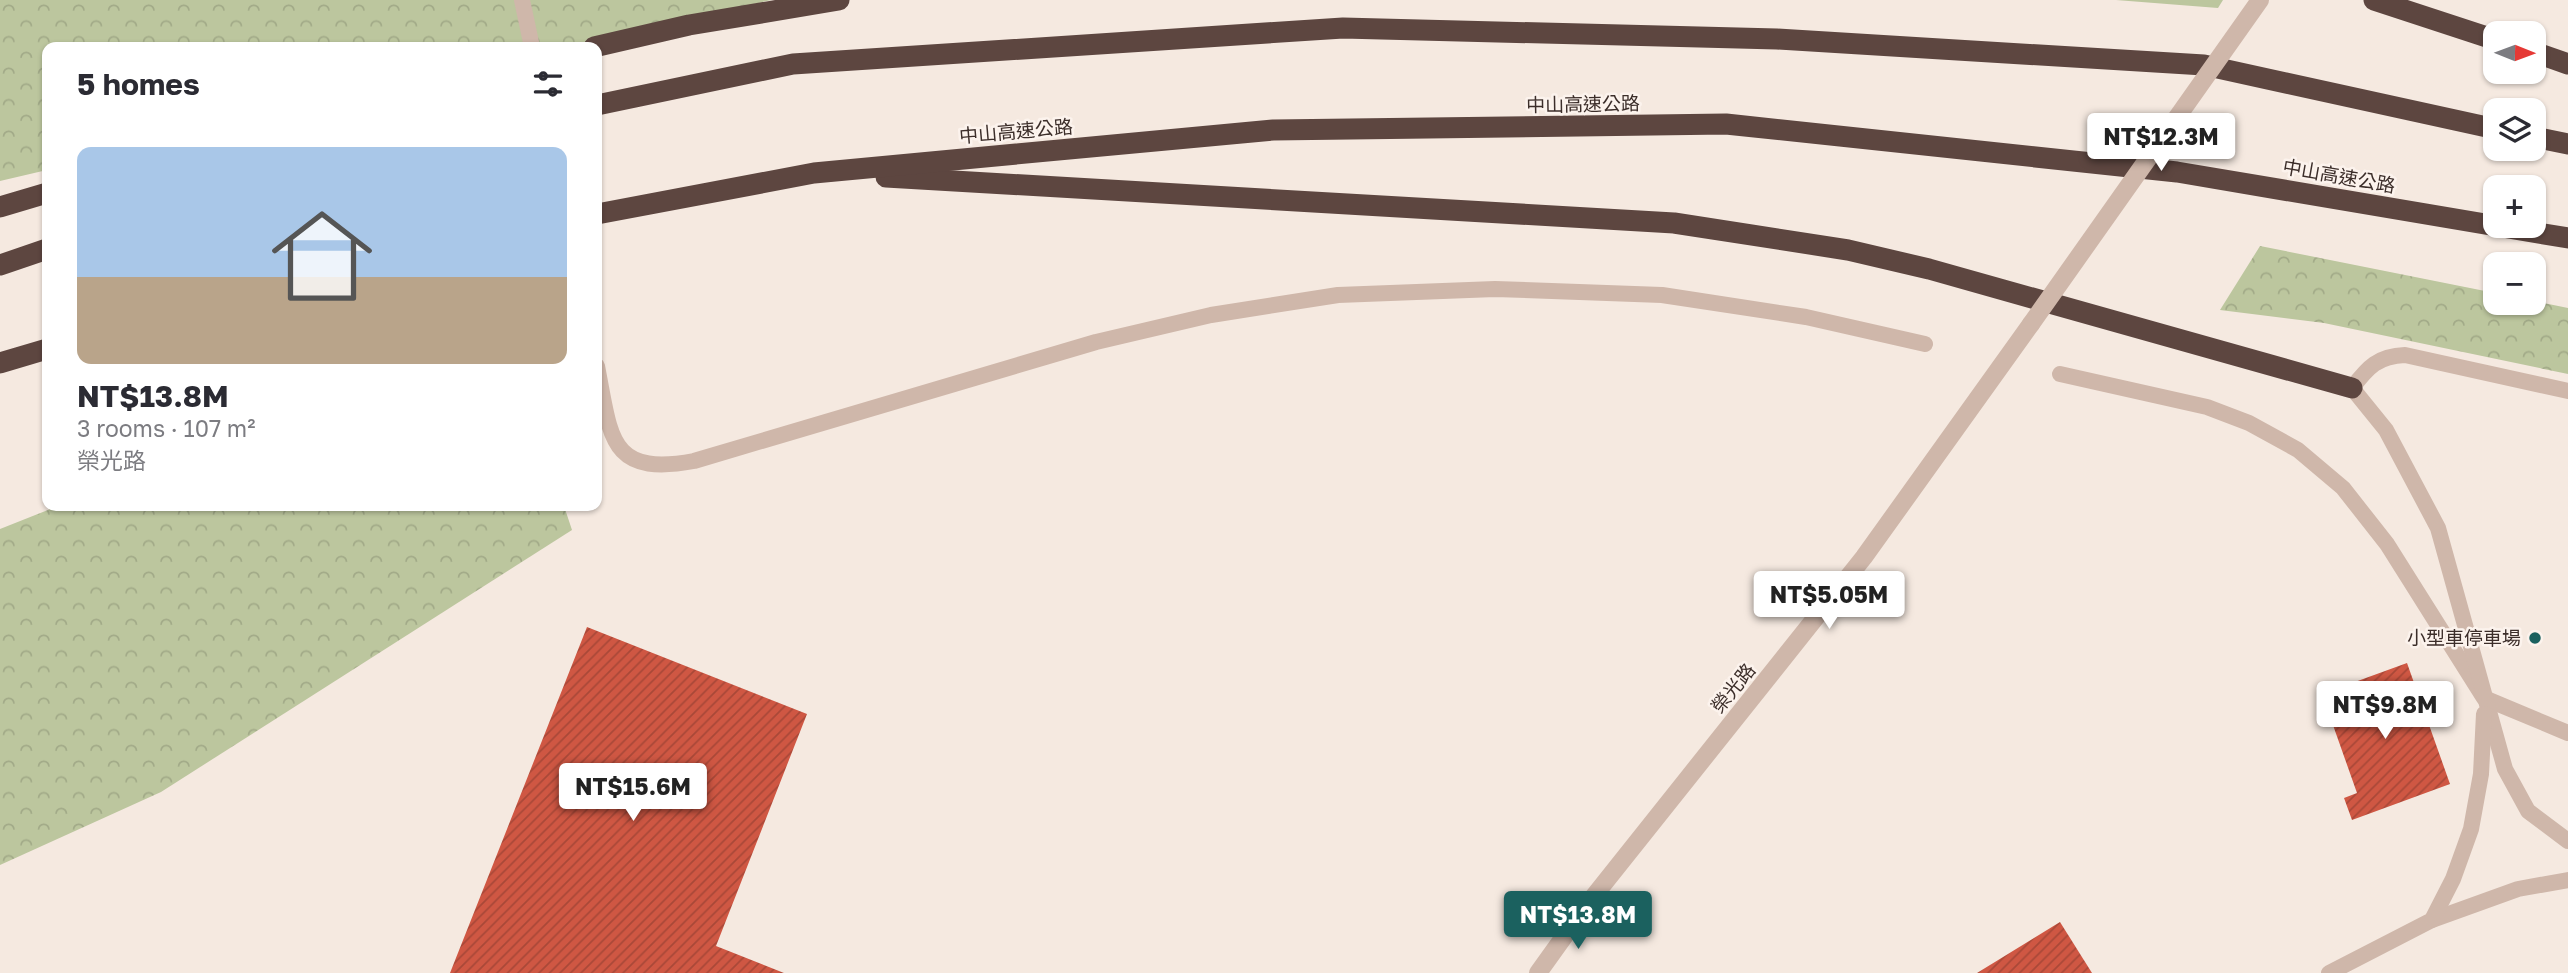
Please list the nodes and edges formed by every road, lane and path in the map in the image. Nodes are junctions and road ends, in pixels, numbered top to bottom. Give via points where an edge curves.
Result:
1 (522, 0) edge
2 (839, 0) edge
3 (2260, 0) edge
4 (2374, 0) edge
5 (2483, 36) edge
6 (531, 42) edge
7 (602, 45) edge
8 (2546, 56) edge
9 (2568, 64) edge
10 (602, 104) edge
11 (2483, 126) edge
12 (2546, 140) edge
13 (2568, 144) edge
14 (814, 173) junction
15 (42, 194) edge
16 (0, 207) edge
17 (602, 213) edge
18 (2568, 239) edge
19 (42, 251) edge
20 (0, 265) edge
21 (1925, 344) dead end
22 (42, 350) edge
23 (0, 363) edge
24 (2060, 374) dead end
25 (2352, 388) junction
26 (602, 390) edge
27 (2568, 391) edge
28 (2484, 698) junction
29 (2568, 733) edge
30 (2568, 841) edge
31 (2568, 880) edge
32 (2432, 920) junction
33 (1538, 973) edge
34 (2329, 973) edge

1 - 6 lane
2 - 7 highway via 689,25
3 - 33 street, 榮光路, bridge via 1864,557 1586,906
4 - 5 highway
8 - 9 highway
10 - 11 highway via 793,64 1343,28 1777,39 2204,65
12 - 13 highway
14 - 17 highway, 中山高速公路
14 - 18 highway, 中山高速公路 via 1273,130 1726,124 2177,172
14 - 25 highway via 1674,223 1764,235 1929,269
15 - 16 highway
19 - 20 highway
21 - 26 lane via 1806,317 1661,295 1494,289 1338,295 1211,315 1096,342 666,467 641,464 621,452 610,429
22 - 23 highway
24 - 28 lane via 2207,407 2298,450 2343,488 2387,544
25 - 27 lane via 2369,366 2386,356 2405,355
25 - 28 lane via 2386,430 2438,528
28 - 29 lane
28 - 30 lane via 2505,769 2528,811
28 - 32 lane via 2481,774 2471,829
31 - 32 lane via 2518,889
32 - 34 lane

